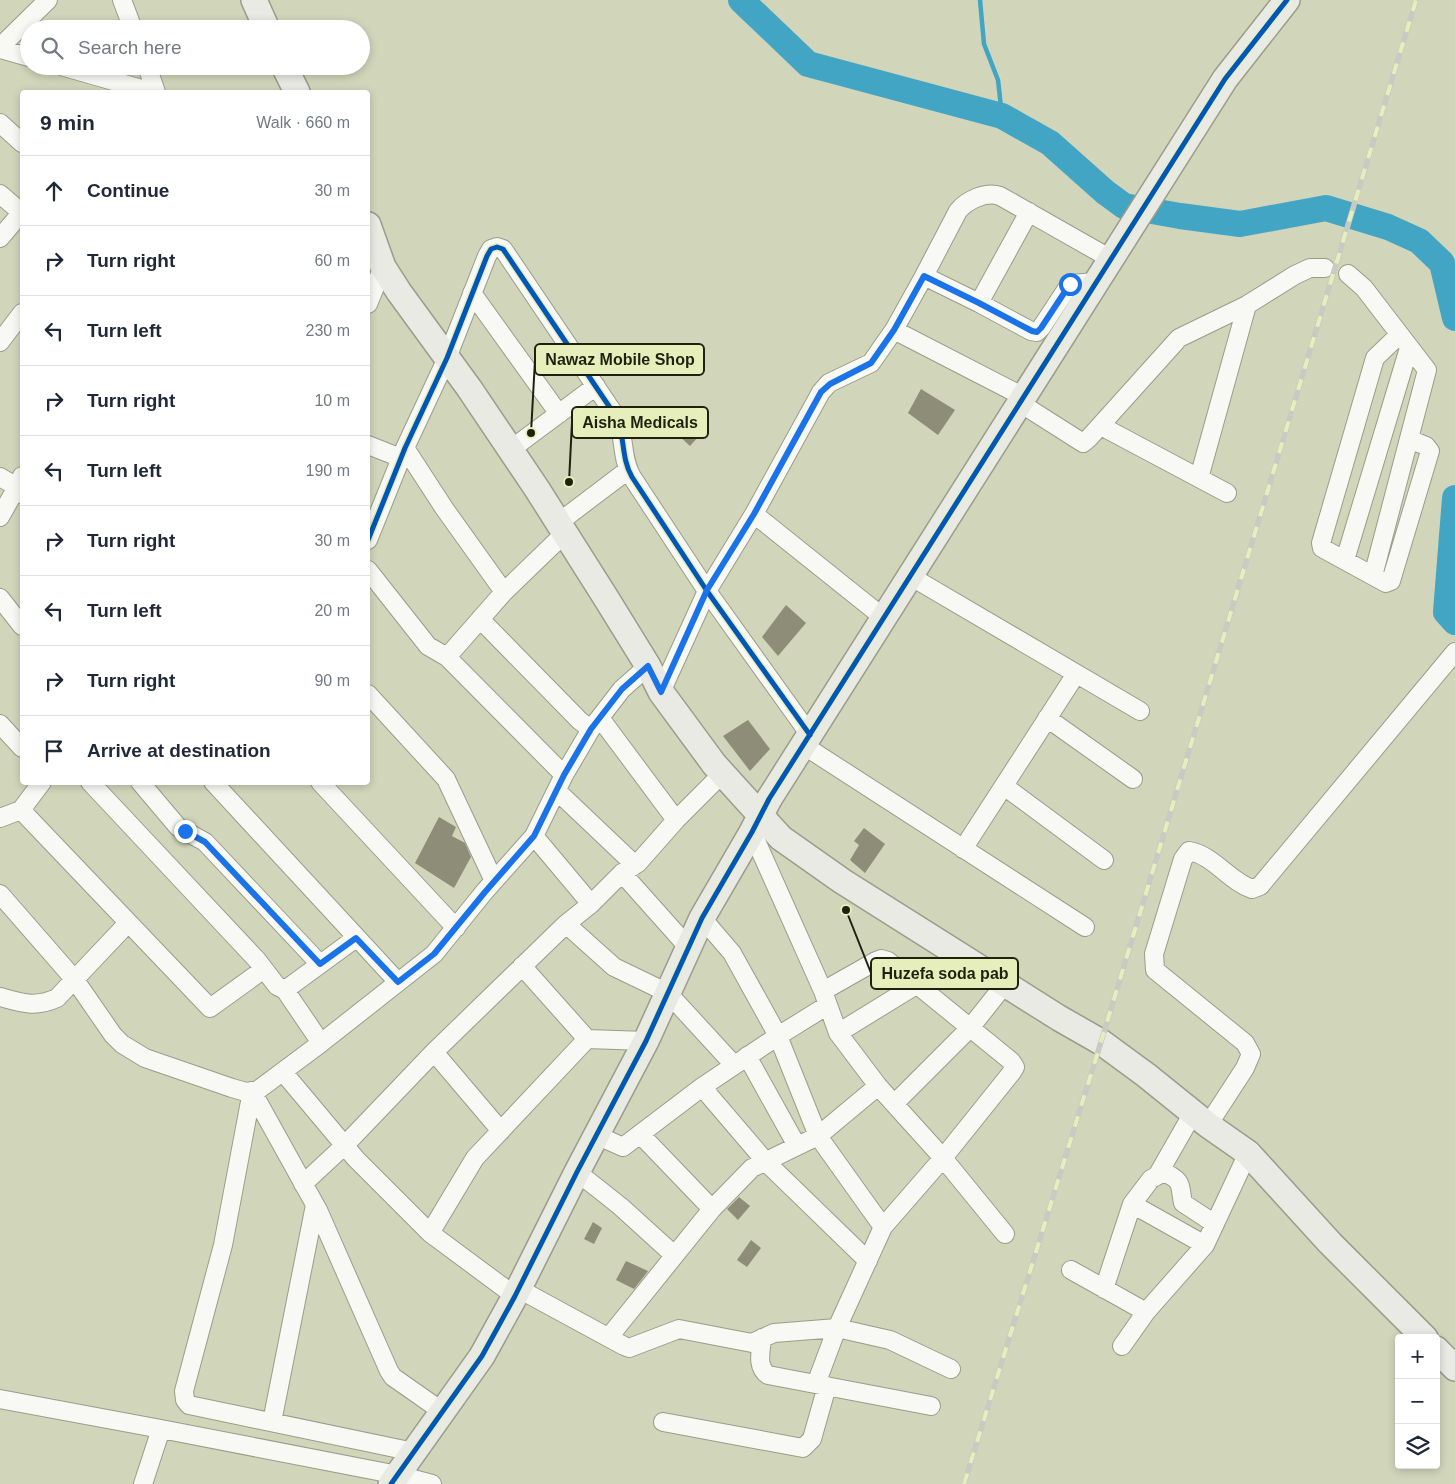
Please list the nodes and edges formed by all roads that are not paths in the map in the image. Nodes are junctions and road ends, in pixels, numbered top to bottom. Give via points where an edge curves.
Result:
1 (48, 0) edge
2 (122, 0) edge
3 (254, 0) edge
4 (1287, 0) edge
5 (28, 20) edge
6 (130, 20) edge
7 (263, 20) edge
8 (20, 28) edge
9 (0, 48) edge
10 (20, 54) edge
11 (92, 75) edge
12 (150, 75) edge
13 (288, 75) edge
14 (145, 90) edge
15 (155, 90) edge
16 (296, 90) edge
17 (0, 123) edge
18 (20, 141) edge
19 (0, 194) edge
20 (20, 210) edge
21 (1029, 212) junction
22 (20, 214) edge
23 (370, 230) edge
24 (0, 238) edge
25 (1112, 259) junction
26 (383, 267) junction
27 (1325, 268) dead end
28 (1348, 274) dead end
29 (924, 276) junction
30 (1097, 282) junction
31 (472, 293) junction
32 (370, 299) edge
33 (979, 303) junction
34 (1247, 305) junction
35 (20, 316) edge
36 (894, 330) junction
37 (1404, 341) junction
38 (0, 342) edge
39 (447, 358) junction
40 (596, 386) junction
41 (1022, 400) junction
42 (559, 414) junction
43 (1101, 426) junction
44 (370, 445) edge
45 (510, 450) junction
46 (403, 453) junction
47 (628, 470) junction
48 (0, 477) edge
49 (1199, 478) junction
50 (20, 486) edge
51 (20, 487) edge
52 (1227, 493) dead end
53 (754, 514) junction
54 (0, 517) edge
55 (561, 528) junction
56 (370, 535) edge
57 (1345, 560) junction
58 (370, 573) edge
59 (910, 576) junction
60 (707, 590) junction
61 (504, 592) junction
62 (0, 598) edge
63 (884, 618) junction
64 (480, 619) junction
65 (20, 623) edge
66 (1455, 652) edge
67 (447, 657) junction
68 (648, 666) junction
69 (1076, 674) junction
70 (661, 692) junction
71 (370, 696) edge
72 (1140, 711) dead end
73 (1048, 718) junction
74 (0, 724) edge
75 (596, 724) junction
76 (807, 740) junction
77 (20, 746) edge
78 (723, 773) junction
79 (1134, 779) dead end
80 (561, 783) junction
81 (40, 785) edge
82 (93, 785) edge
83 (143, 785) edge
84 (216, 785) edge
85 (323, 785) edge
86 (1004, 786) junction
87 (21, 810) junction
88 (0, 818) edge
89 (676, 820) junction
90 (756, 824) junction
91 (534, 836) junction
92 (963, 849) junction
93 (1104, 860) dead end
94 (628, 869) junction
95 (494, 881) junction
96 (0, 894) edge
97 (591, 904) junction
98 (702, 918) junction
99 (128, 923) junction
100 (566, 924) junction
101 (1085, 927) dead end
102 (456, 928) junction
103 (356, 938) junction
104 (688, 947) junction
105 (959, 954) junction
106 (320, 964) junction
107 (522, 966) junction
108 (264, 969) junction
109 (75, 980) junction
110 (398, 982) junction
111 (1005, 984) junction
112 (916, 985) junction
113 (285, 990) junction
114 (668, 993) junction
115 (0, 997) edge
116 (826, 998) junction
117 (970, 1028) junction
118 (838, 1033) junction
119 (778, 1036) junction
120 (587, 1038) junction
121 (646, 1041) junction
122 (321, 1043) junction
123 (434, 1052) junction
124 (741, 1060) junction
125 (283, 1072) junction
126 (878, 1086) junction
127 (702, 1087) junction
128 (252, 1091) junction
129 (894, 1104) junction
130 (1200, 1119) junction
131 (501, 1131) junction
132 (640, 1134) junction
133 (596, 1135) junction
134 (818, 1136) junction
135 (345, 1145) junction
136 (797, 1146) junction
137 (1248, 1153) junction
138 (943, 1158) junction
139 (766, 1162) junction
140 (577, 1172) junction
141 (1157, 1176) junction
142 (303, 1184) junction
143 (1132, 1204) junction
144 (314, 1205) junction
145 (712, 1209) junction
146 (1215, 1224) junction
147 (883, 1227) junction
148 (430, 1233) junction
149 (1005, 1234) dead end
150 (1205, 1246) junction
151 (674, 1255) junction
152 (868, 1261) junction
153 (1070, 1270) dead end
154 (1104, 1288) junction
155 (517, 1293) junction
156 (1146, 1312) junction
157 (837, 1328) junction
158 (1421, 1334) edge
159 (608, 1337) junction
160 (762, 1338) junction
161 (1122, 1346) dead end
162 (1440, 1353) edge
163 (1455, 1368) edge
164 (951, 1370) dead end
165 (821, 1385) junction
166 (0, 1399) edge
167 (931, 1406) dead end
168 (443, 1412) junction
169 (272, 1422) junction
170 (662, 1422) dead end
171 (161, 1428) junction
172 (414, 1452) junction
173 (395, 1479) edge
174 (143, 1484) edge
175 (432, 1484) edge

1 - 5 street
2 - 6 street
3 - 7 street
4 - 25 street via 1225,79
8 - 9 street
9 - 10 street
11 - 14 street
12 - 15 street
13 - 16 street
17 - 18 street
19 - 20 street
21 - 25 street
21 - 29 street via 994,194 962,205
21 - 33 street
22 - 24 street
23 - 26 street
25 - 30 street
26 - 32 street
26 - 39 street
27 - 34 street via 1310,268 1295,275
28 - 37 street via 1364,288
29 - 33 street
29 - 36 street
30 - 33 street via 1070,284 1037,332
30 - 41 street
31 - 39 street
31 - 40 street via 491,249 503,250
31 - 42 street
34 - 43 street via 1179,338
34 - 49 street
35 - 38 street
36 - 41 street
36 - 53 street via 871,363 825,387
37 - 57 street
37 - 57 street via 1374,358 1321,543 1322,548
37 - 57 street via 1427,370 1409,439 1430,451 1391,581 1386,584
39 - 45 street
39 - 46 street
40 - 42 street
40 - 47 street via 620,425
41 - 43 street via 1084,443
41 - 59 street
42 - 45 street
43 - 49 street
44 - 46 street
45 - 55 street
46 - 56 street
46 - 61 street
47 - 55 street
47 - 60 street
48 - 50 street
49 - 52 street
51 - 54 street
53 - 60 street
53 - 63 street
55 - 61 street
55 - 68 street
58 - 67 street via 428,646
59 - 63 street
59 - 69 street
60 - 70 street
60 - 76 street
61 - 64 street
62 - 65 street
63 - 76 street
64 - 67 street
64 - 75 street via 580,721
66 - 130 street via 1260,886 1252,889 1242,885 1198,852 1189,851 1183,859 1154,954 1154,970 1245,1043 1251,1054 1245,1068
67 - 80 street
68 - 70 street
68 - 75 street via 622,689
69 - 72 street
69 - 73 street
70 - 78 street
71 - 95 street via 446,779
73 - 79 street
73 - 86 street
74 - 77 street
75 - 80 street
75 - 89 street
76 - 90 street
76 - 92 street
78 - 89 street
78 - 90 street
80 - 91 street
80 - 94 street
81 - 87 street
82 - 108 street
83 - 106 street via 178,827 205,842
84 - 103 street
85 - 102 street
86 - 92 street
86 - 93 street
87 - 88 street
87 - 99 street
89 - 94 street
90 - 98 street
90 - 105 street
90 - 116 street
91 - 95 street
91 - 97 street
92 - 101 street
94 - 97 street
94 - 104 street
95 - 102 street
96 - 109 street
97 - 100 street
98 - 104 street
98 - 119 street via 732,953
99 - 108 street via 210,1008
99 - 109 street
100 - 107 street
100 - 114 street via 614,967
102 - 110 street via 434,954
103 - 106 street
103 - 110 street
104 - 114 street
105 - 111 street
105 - 112 street
106 - 113 street
107 - 120 street
107 - 123 street
108 - 113 street via 277,986
109 - 115 street via 56,998 44,1004 27,1005
109 - 128 street via 122,1044 145,1058 240,1091
110 - 122 street
111 - 117 street
111 - 130 street via 1101,1042
112 - 116 street via 882,960 876,961
112 - 117 street
112 - 118 street
113 - 122 street
114 - 121 street
114 - 124 street
116 - 118 street
116 - 119 street
117 - 129 street
117 - 138 street via 1016,1067
118 - 126 street
119 - 124 street
119 - 134 street
120 - 121 street
120 - 131 street
121 - 133 street
122 - 125 street
123 - 131 street
123 - 135 street
124 - 127 street
124 - 136 street
125 - 128 street
125 - 135 street
126 - 129 street
126 - 134 street
127 - 132 street
127 - 139 street
128 - 142 street
128 - 169 street via 223,1245 184,1391 189,1405
129 - 138 street
130 - 137 street
130 - 141 street
131 - 148 street via 476,1158
132 - 133 street via 623,1147
132 - 145 street
133 - 140 street
134 - 136 street
134 - 147 street
135 - 142 street
135 - 148 street
136 - 139 street
137 - 146 street
137 - 158 street via 1330,1243
138 - 147 street
138 - 149 street
139 - 145 street via 752,1168
139 - 152 street
140 - 151 street
140 - 155 street
141 - 143 street via 1149,1181
141 - 146 street via 1164,1172 1177,1179 1183,1203
142 - 144 street
143 - 150 street
143 - 154 street
144 - 168 street via 389,1371
144 - 169 street
145 - 151 street
146 - 150 street
147 - 152 street
148 - 155 street
150 - 156 street
151 - 159 street
152 - 157 street
153 - 154 street
154 - 156 street
155 - 159 street
155 - 168 street via 482,1356
156 - 161 street
157 - 160 street via 774,1333
157 - 164 street via 890,1340
157 - 165 street
159 - 160 street via 629,1348 679,1329 749,1343
160 - 165 street via 762,1371 768,1375
162 - 163 street
165 - 167 street
165 - 170 street via 812,1439 802,1448
166 - 171 street
168 - 172 street
169 - 172 street
171 - 173 street
171 - 174 street
172 - 173 street
173 - 175 street

